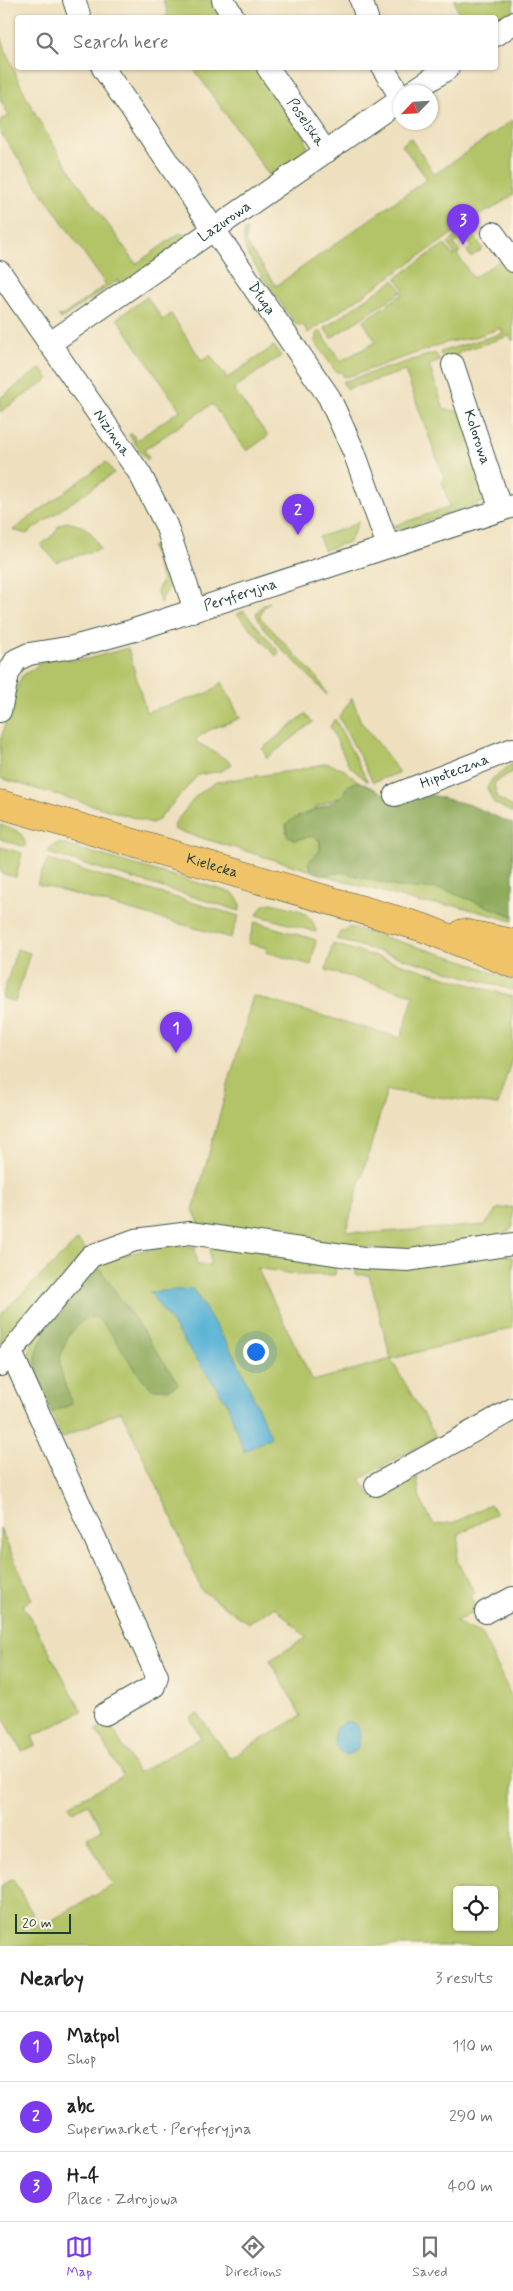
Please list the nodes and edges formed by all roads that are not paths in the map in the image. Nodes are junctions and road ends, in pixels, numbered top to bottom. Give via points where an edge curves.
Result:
1 (74, 0) edge
2 (223, 0) edge
3 (361, 0) edge
4 (79, 15) edge
5 (232, 15) edge
6 (365, 15) edge
7 (513, 23) edge
8 (498, 34) edge
9 (104, 70) edge
10 (269, 70) edge
11 (384, 70) edge
12 (445, 70) edge
13 (393, 85) edge
14 (422, 85) edge
15 (393, 105) edge
16 (326, 152) junction
17 (214, 231) junction
18 (493, 233) dead end
19 (513, 261) edge
20 (0, 272) edge
21 (49, 344) junction
22 (453, 365) dead end
23 (507, 508) edge
24 (388, 546) junction
25 (195, 610) junction
26 (8, 658) edge
27 (0, 711) edge
28 (513, 749) edge
29 (395, 795) dead end
30 (0, 804) edge
31 (424, 928) junction
32 (513, 942) edge
33 (513, 964) edge
34 (513, 1244) edge
35 (6, 1358) edge
36 (513, 1409) edge
37 (376, 1485) dead end
38 (513, 1598) edge
39 (486, 1612) dead end
40 (105, 1714) dead end

1 - 4 street
2 - 5 street
3 - 6 street
7 - 8 street
9 - 17 street, Długa
10 - 16 street, Poselska
11 - 13 street
12 - 14 street
15 - 16 street, Lazurowa
16 - 17 street, Lazurowa
17 - 21 street, Lazurowa
17 - 24 street, Długa via 329,397 351,443
18 - 19 street
20 - 21 street, Nizinna
21 - 25 street, Nizinna via 155,500
22 - 23 street, Kolorowa
23 - 24 street, Peryferyjna
24 - 25 street, Peryferyjna
25 - 26 street, Peryferyjna via 92,642
26 - 27 street, Peryferyjna
28 - 29 street, Hipoteczna
30 - 31 main road, Kielecka
31 - 32 main road, Kielecka
31 - 33 main road, Kielecka
34 - 35 street via 410,1260 363,1258 190,1233 135,1240 91,1256
35 - 40 street via 157,1676 154,1686
36 - 37 street
38 - 39 street

